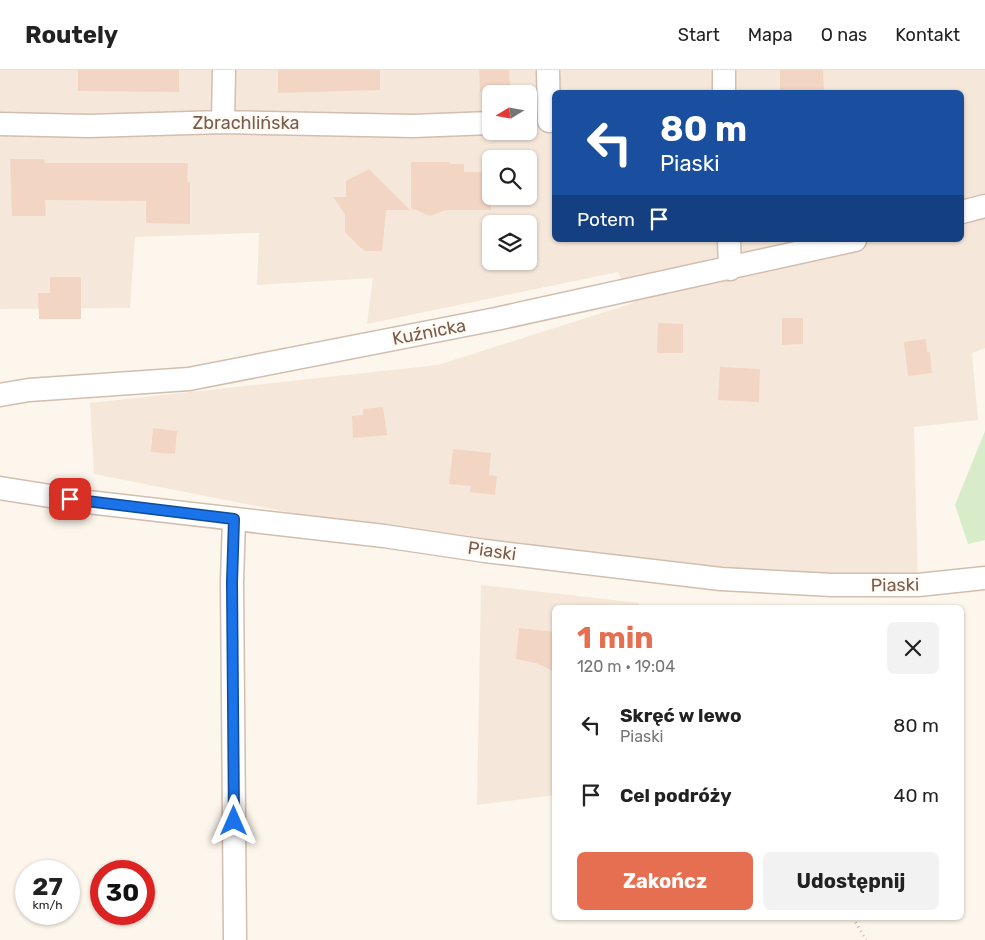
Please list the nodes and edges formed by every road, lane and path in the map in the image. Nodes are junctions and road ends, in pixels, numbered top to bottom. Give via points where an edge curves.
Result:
1 (224, 70) edge
2 (548, 70) edge
3 (724, 70) edge
4 (724, 90) edge
5 (544, 121) edge
6 (223, 122) junction
7 (482, 123) edge
8 (0, 124) edge
9 (985, 206) edge
10 (964, 211) edge
11 (729, 242) edge
12 (846, 242) edge
13 (730, 269) junction
14 (0, 395) edge
15 (0, 488) edge
16 (234, 519) junction
17 (985, 578) edge
18 (854, 920) edge
19 (235, 940) edge
20 (866, 940) edge

1 - 6 street
2 - 5 street
3 - 4 street
6 - 7 street, Zbrachlińska via 413,126
6 - 8 street, Zbrachlińska via 89,126
9 - 10 street
11 - 13 street
12 - 13 street, Kuźnicka
13 - 14 street, Kuźnicka via 189,379 29,390
15 - 16 street, Piaski
16 - 17 street, Piaski via 721,580 918,585
16 - 19 street
18 - 20 path

